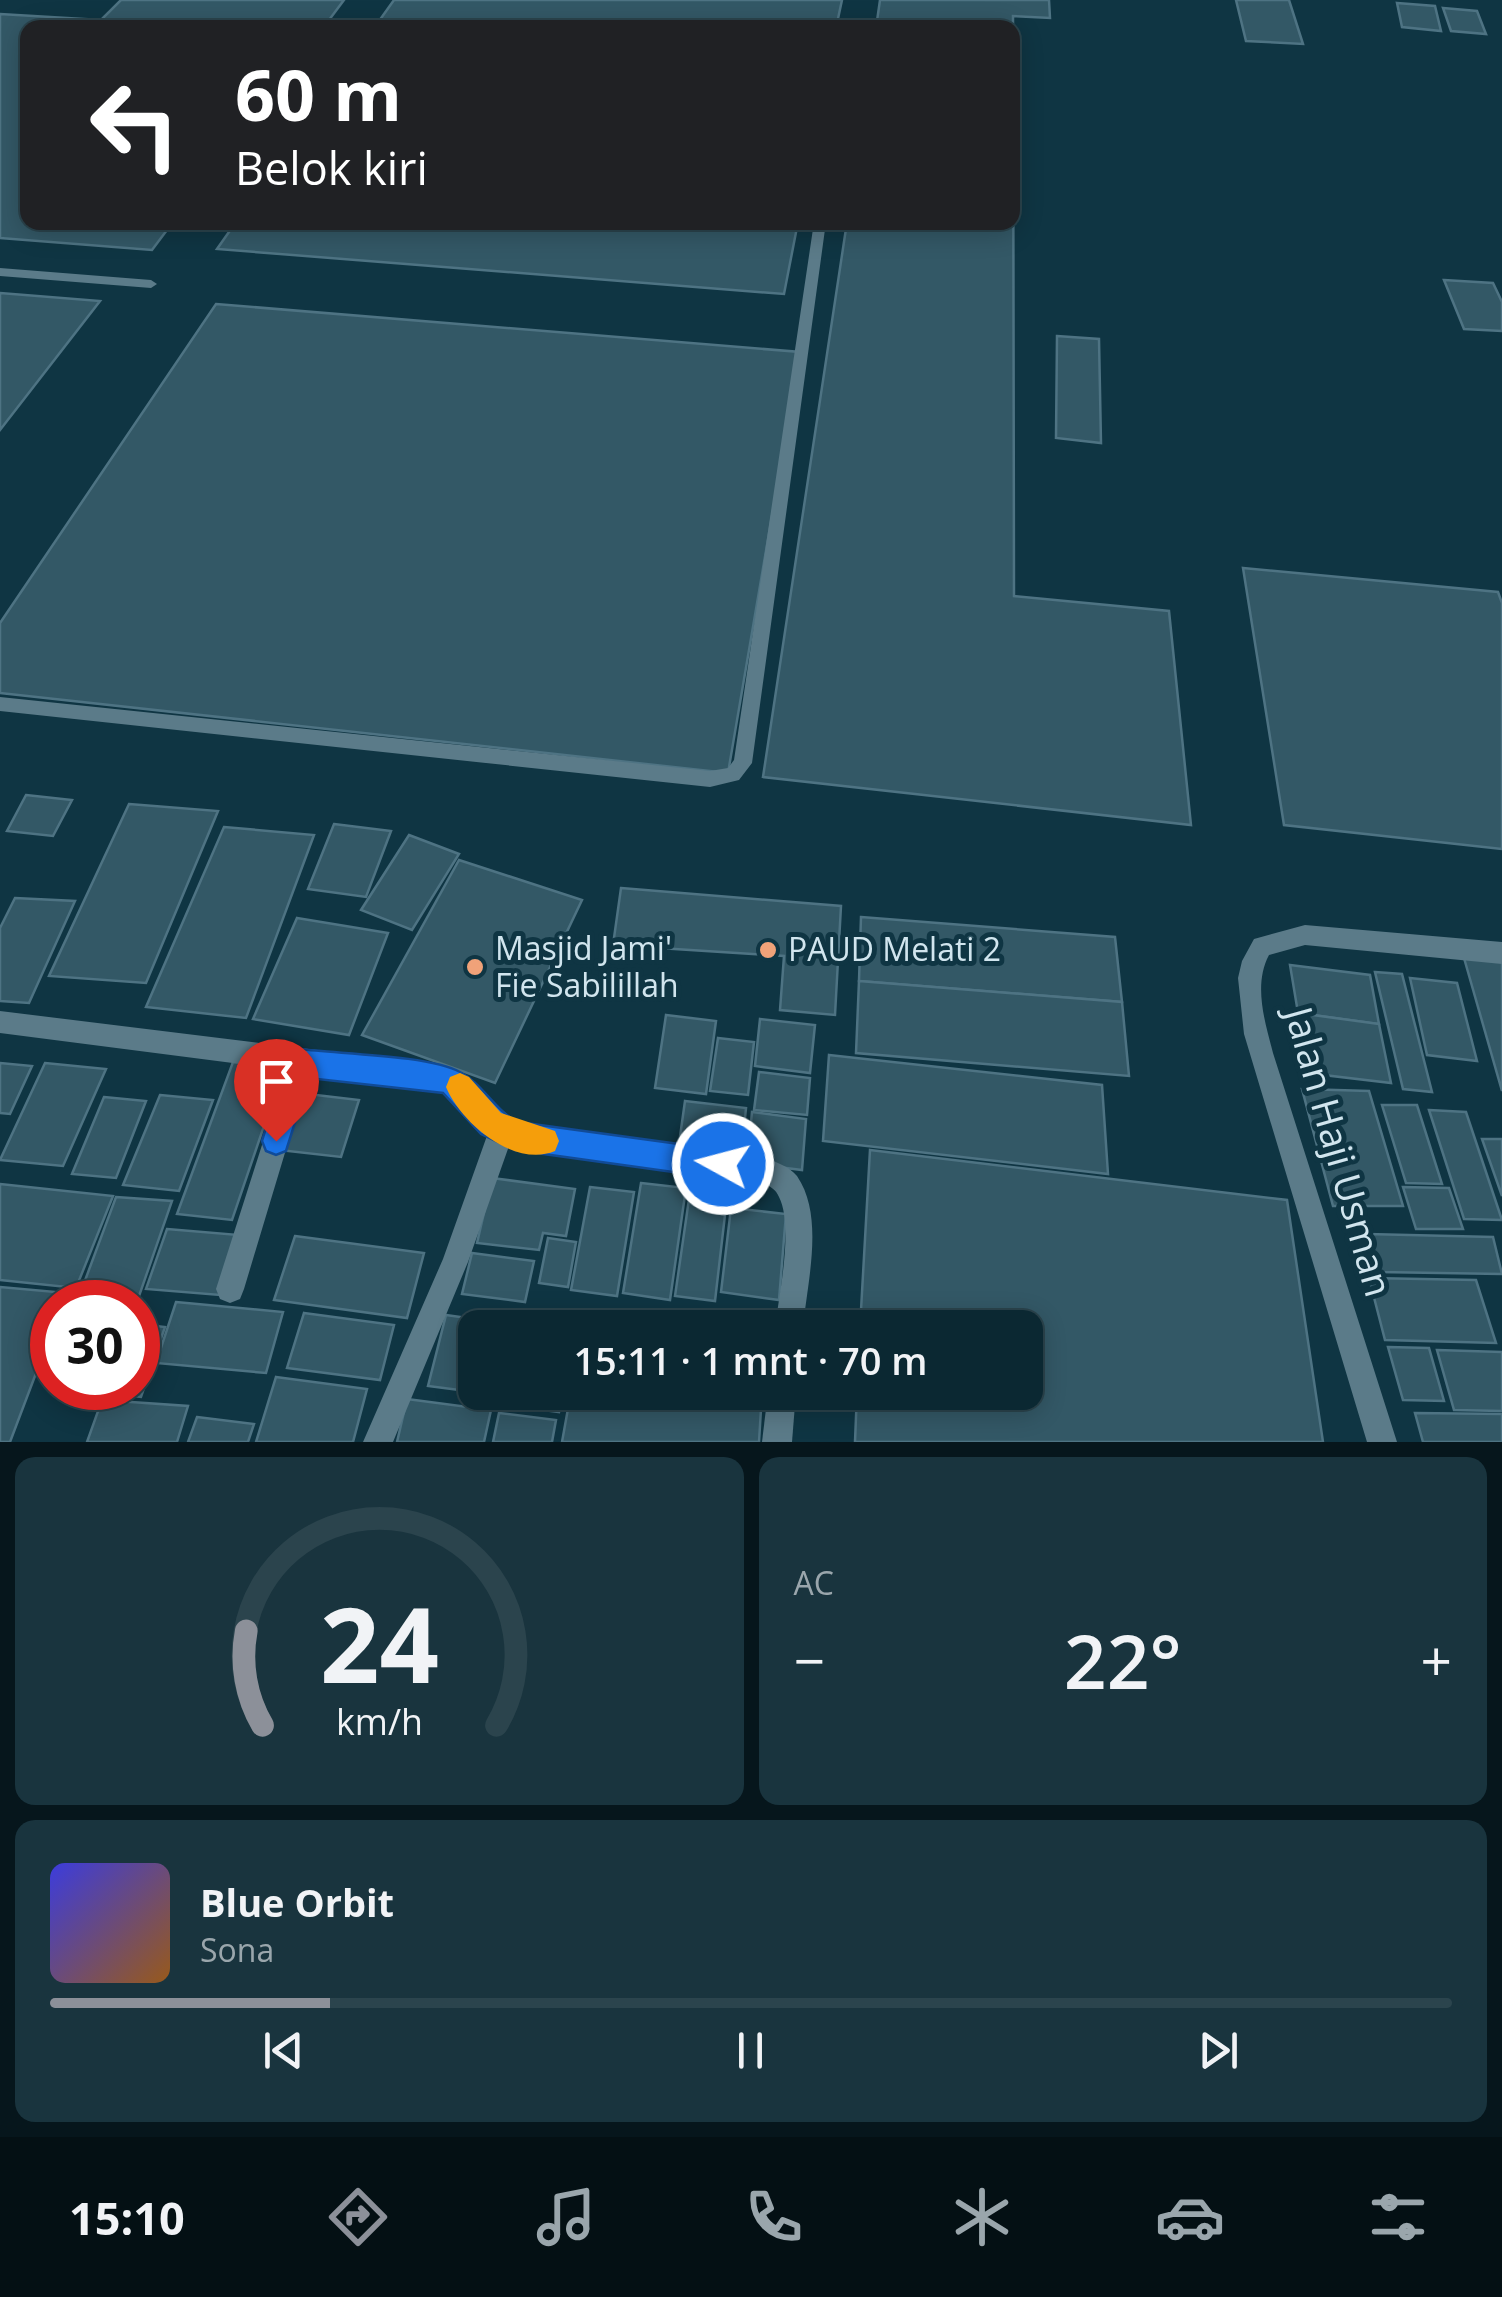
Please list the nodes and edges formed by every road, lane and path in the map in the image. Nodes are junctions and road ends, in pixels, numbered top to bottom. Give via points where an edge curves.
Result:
1 (819, 230) edge
2 (0, 272) edge
3 (150, 284) dead end
4 (0, 704) edge
5 (1502, 952) edge
6 (0, 1022) edge
7 (300, 1063) junction
8 (502, 1130) junction
9 (230, 1289) dead end
10 (790, 1310) edge
11 (781, 1410) edge
12 (378, 1442) edge
13 (778, 1442) edge
14 (1382, 1442) edge

1 - 4 lane via 743,764 733,775 710,779
2 - 3 lane
5 - 14 street, Jalan Haji Usman via 1305,935 1262,946 1250,968 1271,1087
6 - 7 street
7 - 8 street via 447,1079
7 - 9 street
8 - 10 street via 762,1169 780,1178 793,1196
8 - 12 street via 456,1262
11 - 13 street

